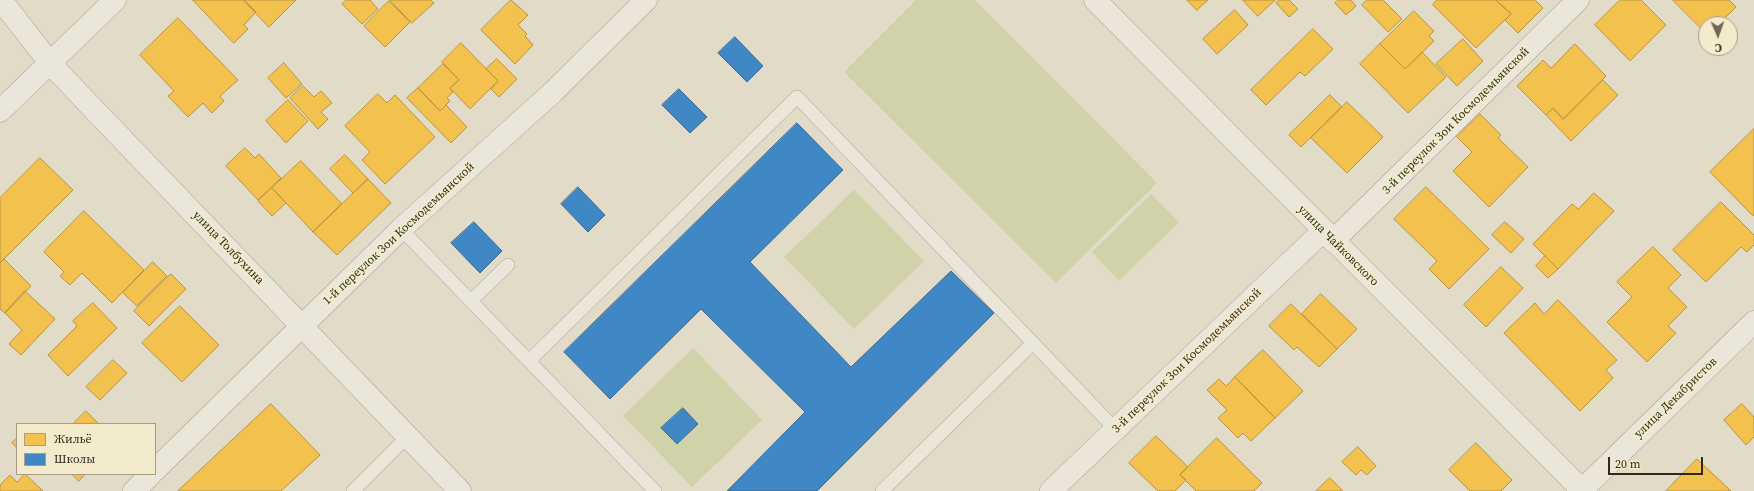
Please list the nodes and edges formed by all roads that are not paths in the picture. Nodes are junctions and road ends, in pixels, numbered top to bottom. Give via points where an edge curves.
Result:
1 (1, 0) edge
2 (115, 0) edge
3 (646, 0) edge
4 (1095, 0) edge
5 (1578, 0) edge
6 (50, 63) junction
7 (0, 111) edge
8 (401, 229) junction
9 (1328, 236) junction
10 (508, 265) dead end
11 (471, 301) junction
12 (1754, 322) edge
13 (303, 326) junction
14 (1033, 343) junction
15 (529, 361) junction
16 (1116, 430) junction
17 (408, 436) junction
18 (156, 469) edge
19 (150, 475) edge
20 (134, 491) edge
21 (353, 491) edge
22 (460, 491) edge
23 (655, 491) edge
24 (882, 491) edge
25 (1051, 491) edge
26 (1582, 491) edge

1 - 6 street, улица Толбухина
2 - 6 street
3 - 8 street, 1-й переулок Зои Космодемьянской via 553,92
4 - 9 street, улица Чайковского
5 - 9 street, 3-й переулок Зои Космодемьянской
6 - 7 street
6 - 13 street, улица Толбухина
8 - 11 lane
8 - 13 street, 1-й переулок Зои Космодемьянской
9 - 16 street, 3-й переулок Зои Космодемьянской
9 - 26 street, улица Чайковского
10 - 11 lane
11 - 15 lane
12 - 26 street, улица Декабристов
13 - 17 street, улица Толбухина
13 - 18 street, 1-й переулок Зои Космодемьянской
14 - 15 lane via 797,96
14 - 16 lane
14 - 24 lane
15 - 23 lane
16 - 25 street, 3-й переулок Зои Космодемьянской
17 - 21 lane
17 - 22 street, улица Толбухина
19 - 20 street

